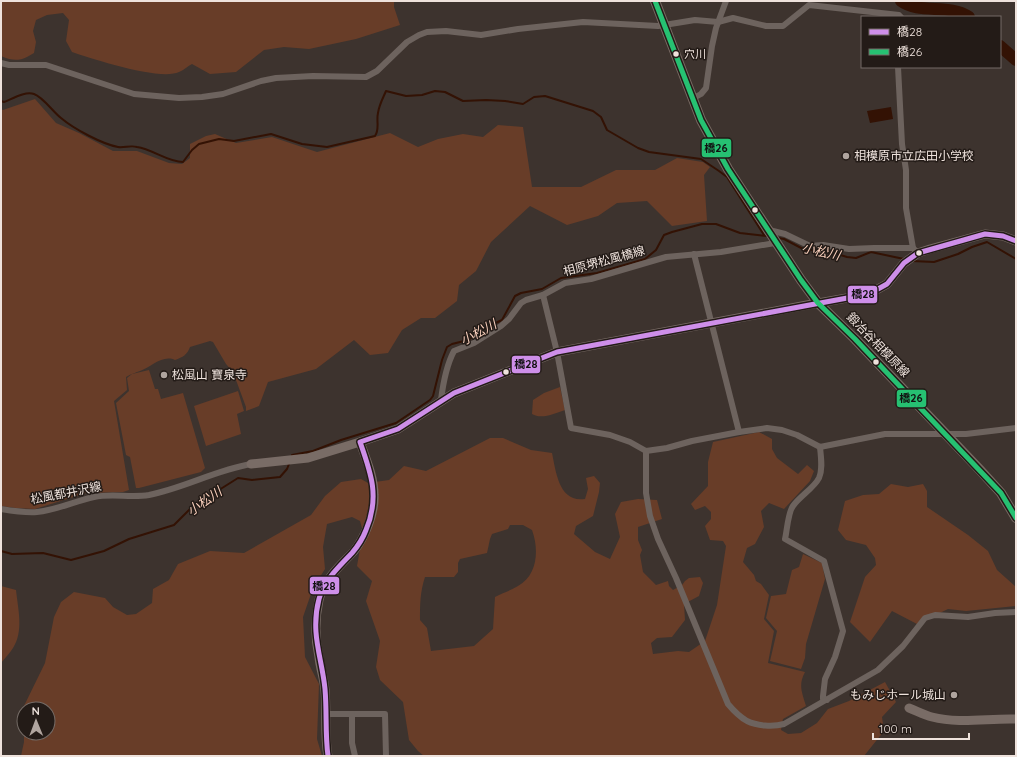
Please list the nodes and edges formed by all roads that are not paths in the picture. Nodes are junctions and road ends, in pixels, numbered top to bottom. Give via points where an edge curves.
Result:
1 (655, 1) edge
2 (726, 1) edge
3 (900, 16) edge
4 (718, 22) junction
5 (664, 25) junction
6 (1, 63) edge
7 (898, 68) edge
8 (692, 99) junction
9 (772, 236) junction
10 (1016, 241) edge
11 (917, 251) junction
12 (694, 254) junction
13 (543, 295) junction
14 (818, 303) junction
15 (711, 323) junction
16 (557, 352) junction
17 (441, 400) junction
18 (1016, 428) edge
19 (739, 432) junction
20 (946, 434) junction
21 (360, 442) junction
22 (820, 448) junction
23 (646, 451) junction
24 (251, 464) joint
25 (1, 509) edge
26 (1016, 518) edge
27 (1016, 612) edge
28 (827, 700) junction
29 (909, 708) dead end
30 (326, 714) junction
31 (352, 714) junction
32 (1016, 719) edge
33 (328, 756) edge
34 (355, 756) edge
35 (386, 756) edge

1 - 5 main road, 鍛冶谷相模原線
2 - 4 street
3 - 4 street via 809,5 783,26 766,26 733,18
4 - 5 street via 694,20
4 - 8 street via 706,88
5 - 6 street via 583,22 481,35 446,31 427,32 407,42 377,71 366,77 276,78 261,80 223,94 202,97 179,98 134,94 46,65
5 - 8 main road, 鍛冶谷相模原線
7 - 11 street via 906,170 906,208
8 - 9 main road, 鍛冶谷相模原線 via 728,169
9 - 11 street, 相原堺松風橋線 via 785,234 810,246
9 - 12 street, 相原堺松風橋線 via 721,252
9 - 14 main road, 鍛冶谷相模原線
10 - 11 street, 相原堺松風橋線 via 1003,236 985,234
11 - 14 street via 887,284 878,289 858,296
12 - 13 street, 相原堺松風橋線 via 666,257 591,279 565,283
12 - 15 street
13 - 16 street
13 - 17 street, 相原堺松風橋線 via 521,303 501,326 474,343 454,351 448,364
14 - 15 street
14 - 20 main road, 鍛冶谷相模原線
15 - 16 street
15 - 19 street
16 - 17 street
16 - 23 street via 571,428 610,435
17 - 21 street via 398,429
18 - 20 street
19 - 22 street via 767,428 782,430
19 - 23 street
20 - 22 street via 885,434
20 - 26 main road, 鍛冶谷相模原線 via 995,487
21 - 24 street via 317,456
21 - 30 street via 374,488 372,510 361,540 323,589 317,614 318,656 325,689
22 - 28 street via 820,476 792,507 785,539 824,561 843,631 825,679 823,699
23 - 28 street via 646,492 650,516 728,704 747,721 776,726
24 - 25 street, 松風都井沢線 via 231,468 150,495 99,496 39,512
27 - 28 street via 960,618 935,615 925,618 903,646 878,670
29 - 32 street via 932,717 951,720
30 - 31 street
30 - 33 street
31 - 34 street via 352,743
31 - 35 street via 385,714

